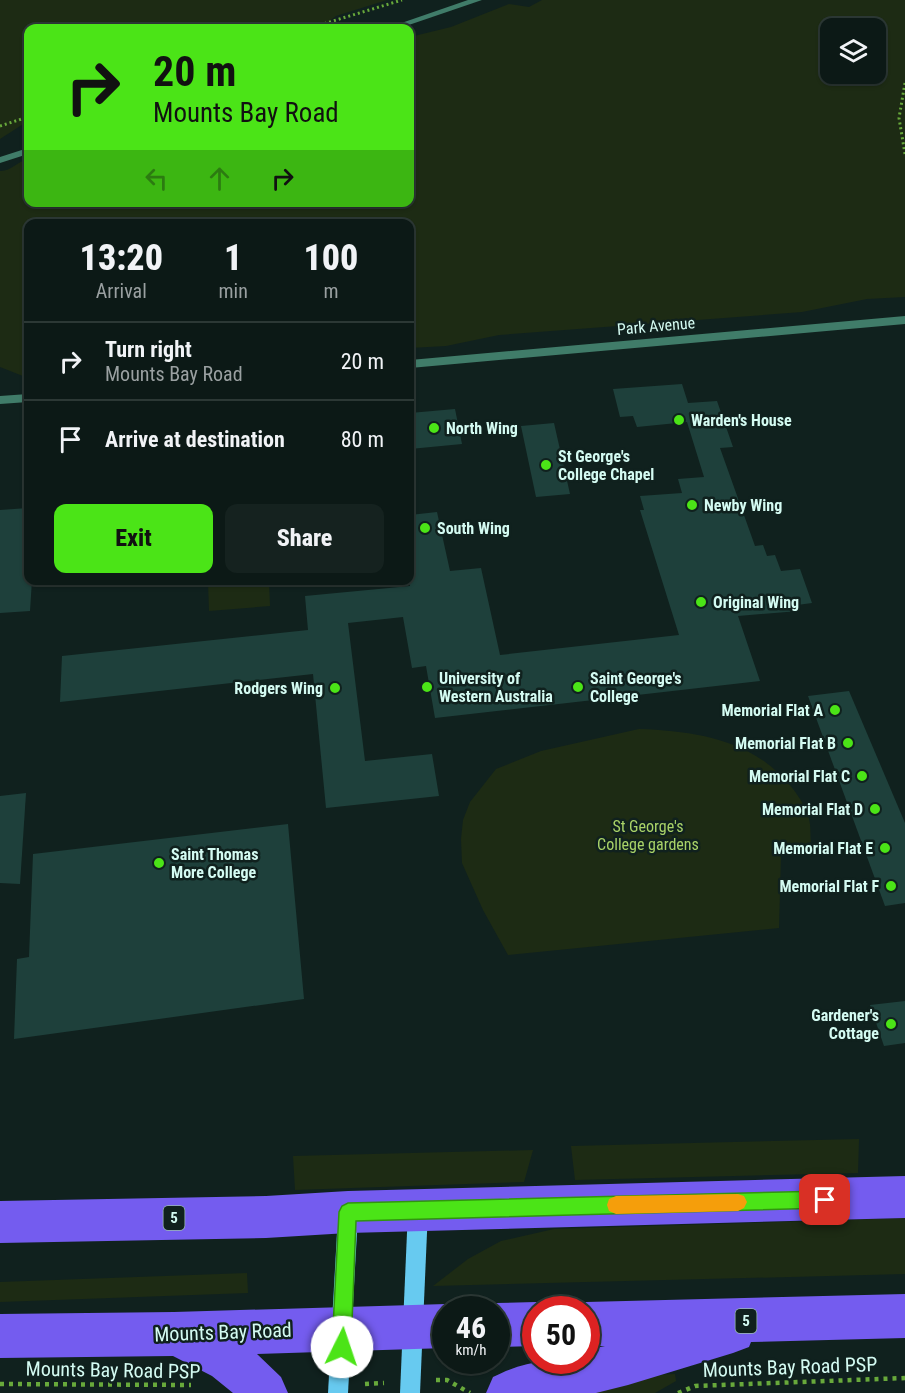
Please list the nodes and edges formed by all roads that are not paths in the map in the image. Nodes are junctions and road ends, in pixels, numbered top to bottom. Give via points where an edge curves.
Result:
1 (477, 0) edge
2 (404, 24) edge
3 (24, 152) edge
4 (0, 160) edge
5 (905, 320) edge
6 (414, 364) edge
7 (24, 398) edge
8 (0, 400) edge
9 (905, 1197) edge
10 (418, 1210) junction
11 (348, 1212) junction
12 (0, 1222) edge
13 (905, 1316) edge
14 (769, 1320) junction
15 (600, 1323) edge
16 (429, 1327) edge
17 (343, 1329) junction
18 (174, 1334) junction
19 (0, 1336) edge
20 (265, 1393) edge
21 (338, 1393) edge
22 (410, 1393) edge
23 (509, 1393) edge

1 - 2 street
3 - 4 street
5 - 6 street, Park Avenue
7 - 8 street
9 - 10 highway, 5
10 - 11 highway, 5
10 - 16 main road
11 - 12 highway, 5
11 - 17 main road
13 - 14 highway, 5
14 - 15 highway, 5
14 - 23 highway via 628,1363
16 - 17 highway, Mounts Bay Road
16 - 22 main road
17 - 18 highway, Mounts Bay Road
17 - 21 main road
18 - 19 highway, Mounts Bay Road
18 - 20 highway via 217,1352 244,1370

